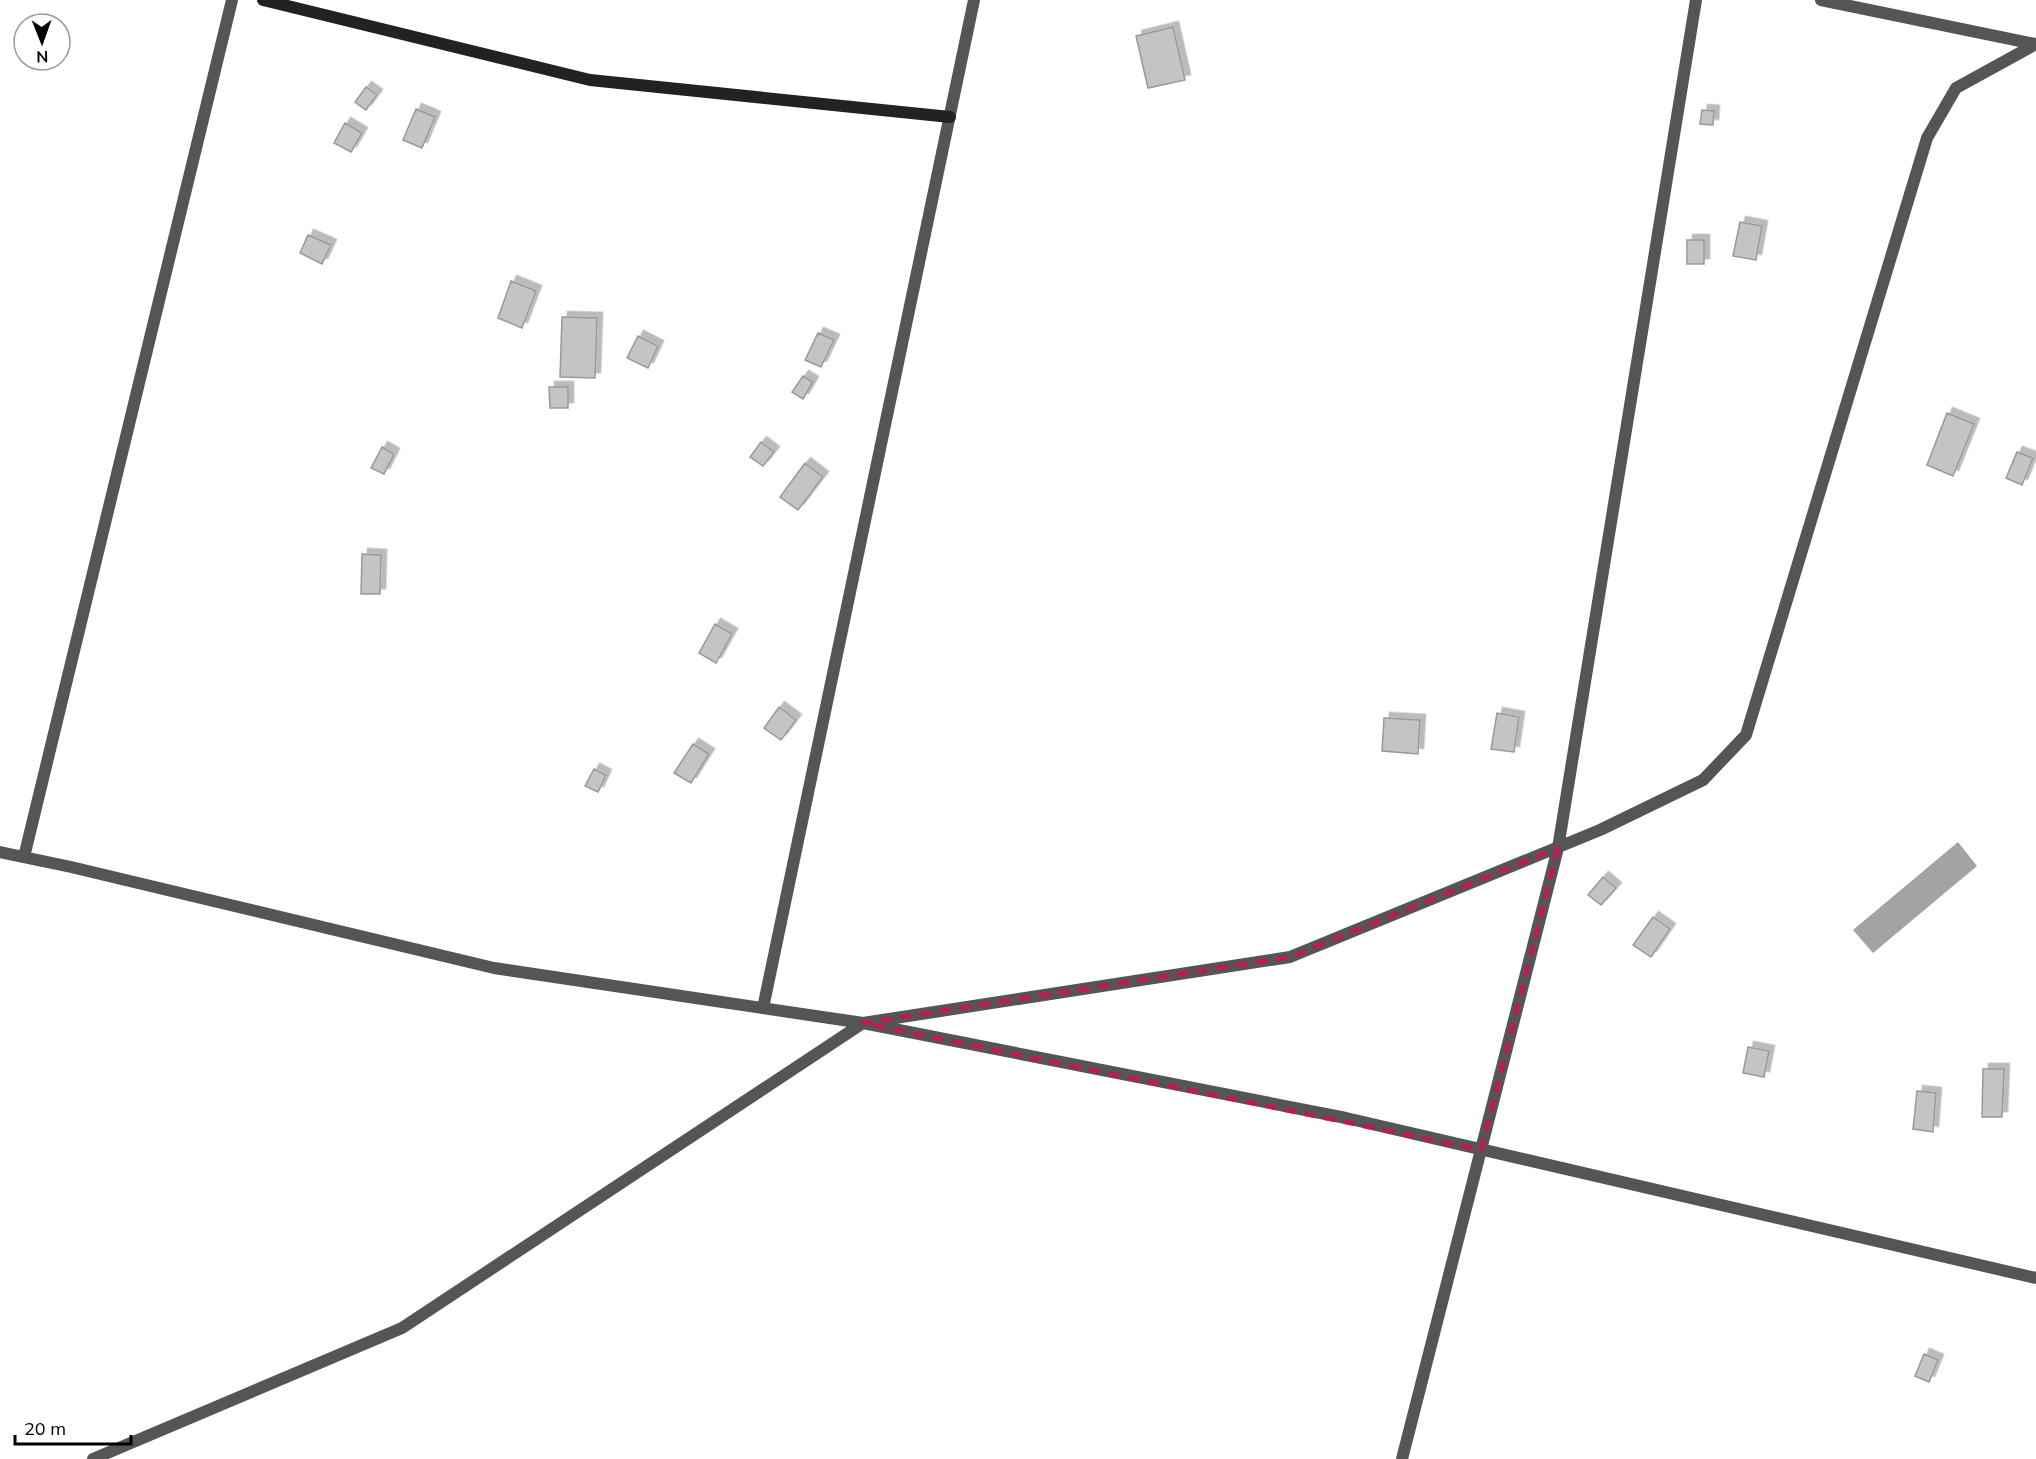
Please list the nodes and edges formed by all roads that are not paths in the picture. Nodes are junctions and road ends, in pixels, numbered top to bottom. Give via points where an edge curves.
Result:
1 (232, 0) edge
2 (263, 0) edge
3 (974, 0) edge
4 (1696, 0) edge
5 (1821, 0) edge
6 (2035, 44) edge
7 (950, 117) junction
8 (1558, 848) junction
9 (0, 852) edge
10 (24, 857) junction
11 (762, 1008) junction
12 (863, 1023) junction
13 (1481, 1150) junction
14 (2036, 1278) edge
15 (93, 1459) edge
16 (1402, 1459) edge

1 - 10 street
2 - 7 street via 590,80
3 - 7 street
4 - 8 street
5 - 6 street
6 - 8 street via 1956,88 1927,138 1746,735 1703,780
7 - 11 street
8 - 12 street via 1290,957
8 - 13 street
9 - 10 street
10 - 11 street via 494,968
11 - 12 street
12 - 13 street via 1346,1118
12 - 15 street via 402,1328
13 - 14 street
13 - 16 street

